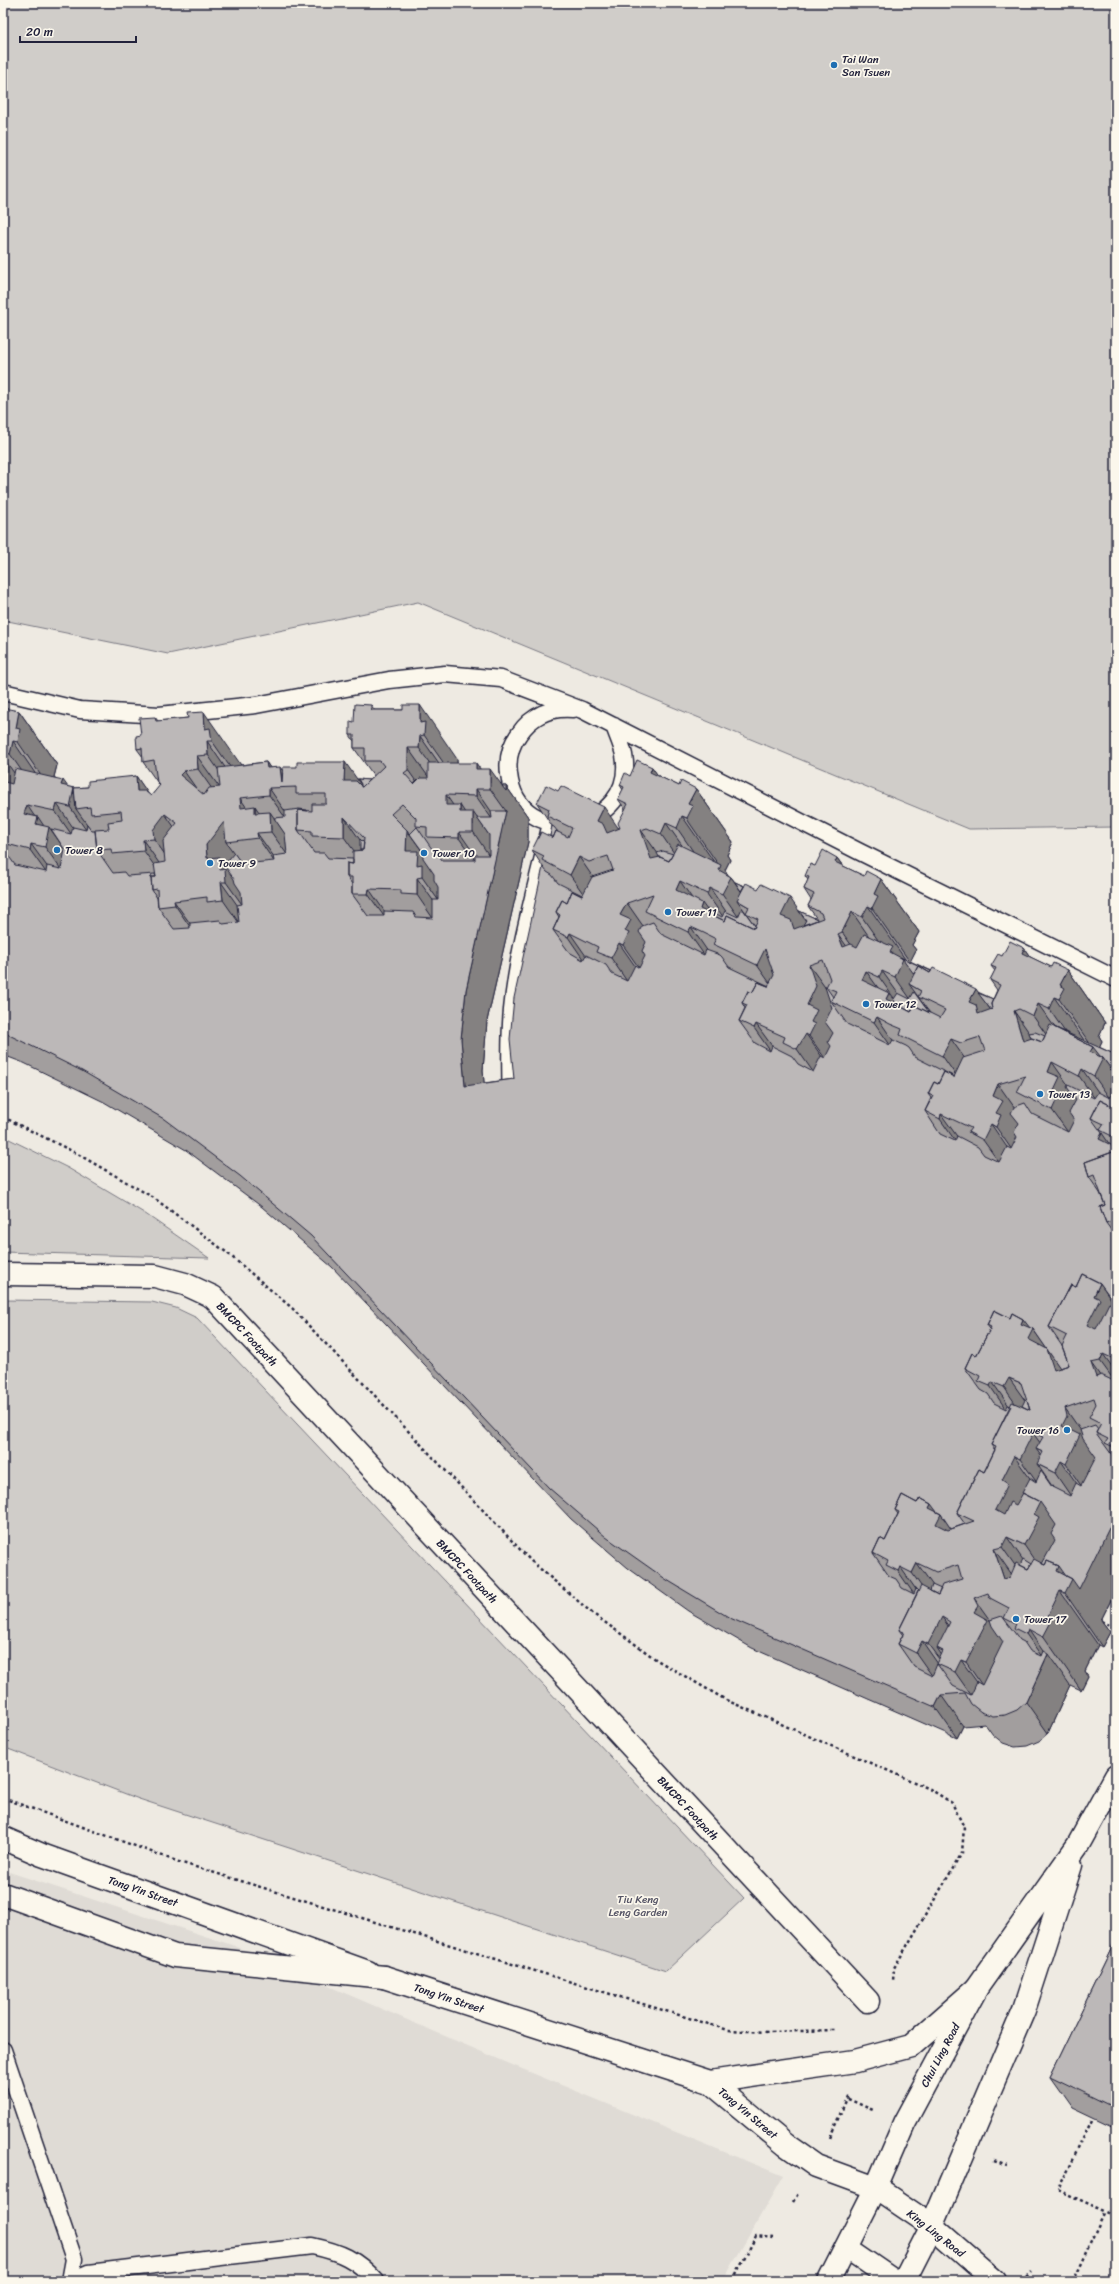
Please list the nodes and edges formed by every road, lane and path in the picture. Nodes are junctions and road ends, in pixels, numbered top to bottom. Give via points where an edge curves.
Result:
1 (3, 692) edge
2 (582, 710) junction
3 (614, 726) junction
4 (551, 823) junction
5 (1116, 979) edge
6 (511, 1105) edge
7 (3, 1117) edge
8 (3, 1274) edge
9 (1101, 1621) dead end
10 (1116, 1628) edge
11 (1116, 1776) edge
12 (3, 1798) edge
13 (3, 1838) edge
14 (1078, 1845) junction
15 (3, 1894) edge
16 (384, 1978) junction
17 (893, 1986) dead end
18 (976, 1989) junction
19 (868, 2000) dead end
20 (3, 2050) edge
21 (855, 2061) junction
22 (710, 2082) junction
23 (1092, 2120) edge
24 (816, 2166) junction
25 (876, 2188) junction
26 (793, 2202) dead end
27 (1106, 2211) junction
28 (1116, 2216) edge
29 (932, 2226) junction
30 (774, 2238) dead end
31 (846, 2248) junction
32 (70, 2281) edge
33 (376, 2281) edge
34 (733, 2281) edge
35 (829, 2281) edge
36 (894, 2281) edge
37 (904, 2281) edge
38 (994, 2281) edge
39 (1073, 2281) edge

1 - 2 lane via 80,710 159,715 256,705 389,680 445,674 501,679
2 - 3 lane
2 - 4 lane via 560,708 541,713 524,726 512,743 508,762 510,782 518,801 532,814
3 - 4 lane via 624,755 625,774 618,793 607,809 590,820 571,825
3 - 5 lane
4 - 6 lane via 512,1009 509,1057
7 - 17 path via 76,1153 154,1198 232,1257 292,1308 531,1561 592,1613 657,1660 726,1700 930,1789 952,1803 964,1827 962,1853 894,1968
8 - 19 street, BMCPC Footpath via 155,1276 185,1284 213,1297
9 - 10 path
11 - 14 street, Chui Ling Road
12 - 21 path via 179,1862 728,2030 846,2030
13 - 16 street, Tong Yin Street via 42,1855
14 - 18 street, Chui Ling Road
14 - 29 street, Chui Ling Road via 1024,2010
15 - 16 street via 175,1956
16 - 22 street, Tong Yin Street
18 - 21 street via 912,2046
18 - 25 street, Chui Ling Road via 904,2123
20 - 32 lane via 74,2259
21 - 22 street
21 - 24 path via 848,2099
22 - 24 street, Tong Yin Street via 786,2145
23 - 27 path via 1058,2190
24 - 25 street, Tong Yin Street
24 - 26 path
25 - 29 street, King Ling Road
25 - 31 street, Chui Ling Road
27 - 28 path
27 - 39 path
29 - 37 street, Chui Ling Road
29 - 38 street, King Ling Road
30 - 34 path via 756,2236
31 - 35 street, Chui Ling Road
31 - 36 street
32 - 33 lane via 89,2273 312,2246 338,2252 363,2266

